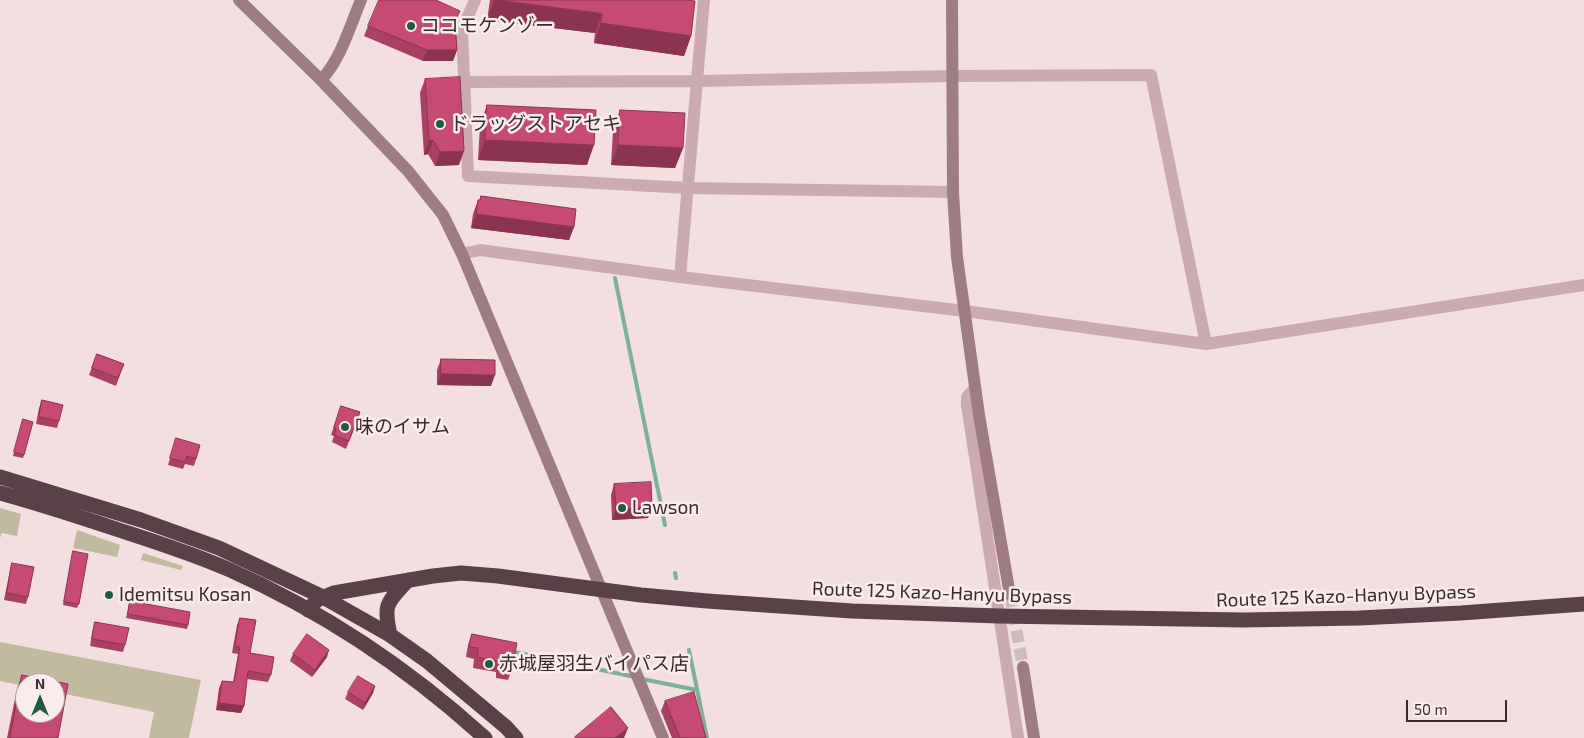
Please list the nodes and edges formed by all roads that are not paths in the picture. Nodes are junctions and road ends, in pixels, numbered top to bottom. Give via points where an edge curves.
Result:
1 (240, 0) edge
2 (361, 0) edge
3 (475, 0) edge
4 (704, 0) edge
5 (952, 0) edge
6 (953, 76) junction
7 (321, 80) junction
8 (697, 81) junction
9 (464, 82) junction
10 (688, 188) junction
11 (953, 192) junction
12 (462, 254) junction
13 (680, 277) junction
14 (1584, 285) edge
15 (965, 311) junction
16 (1206, 344) junction
17 (975, 388) junction
18 (0, 477) edge
19 (0, 493) edge
20 (408, 580) junction
21 (602, 590) junction
22 (1010, 595) tunnel mouth
23 (323, 597) junction
24 (1584, 604) edge
25 (308, 610) junction
26 (999, 616) junction
27 (390, 635) junction
28 (1023, 667) tunnel mouth
29 (485, 738) edge
30 (516, 738) edge
31 (663, 738) edge
32 (1018, 738) edge
33 (1034, 738) edge

1 - 7 street
2 - 7 street via 335,60
3 - 9 street via 462,30
4 - 8 street
5 - 6 street
6 - 8 street
6 - 11 street
6 - 16 street via 1151,75
7 - 12 street via 426,192 443,215
8 - 9 street
8 - 10 street
9 - 10 street via 468,176
10 - 11 street
10 - 13 street
11 - 15 street via 957,257
12 - 13 street via 480,250
12 - 21 street
13 - 15 street
14 - 16 street
15 - 16 street
15 - 17 street
17 - 22 street
17 - 26 street via 966,405
18 - 23 highway via 141,520 219,548
19 - 25 highway via 200,558
20 - 21 highway, Route 125 Kazo-Hanyu Bypass via 461,573
20 - 23 highway, Route 125 Kazo-Hanyu Bypass
20 - 27 highway via 388,606 386,615
21 - 26 highway, Route 125 Kazo-Hanyu Bypass via 852,612
21 - 31 street
23 - 25 highway, Route 125 Kazo-Hanyu Bypass
23 - 27 highway
24 - 26 highway, Route 125 Kazo-Hanyu Bypass via 1359,618 1243,620
25 - 29 highway via 412,677
26 - 32 street
27 - 30 highway via 442,674
28 - 33 street

